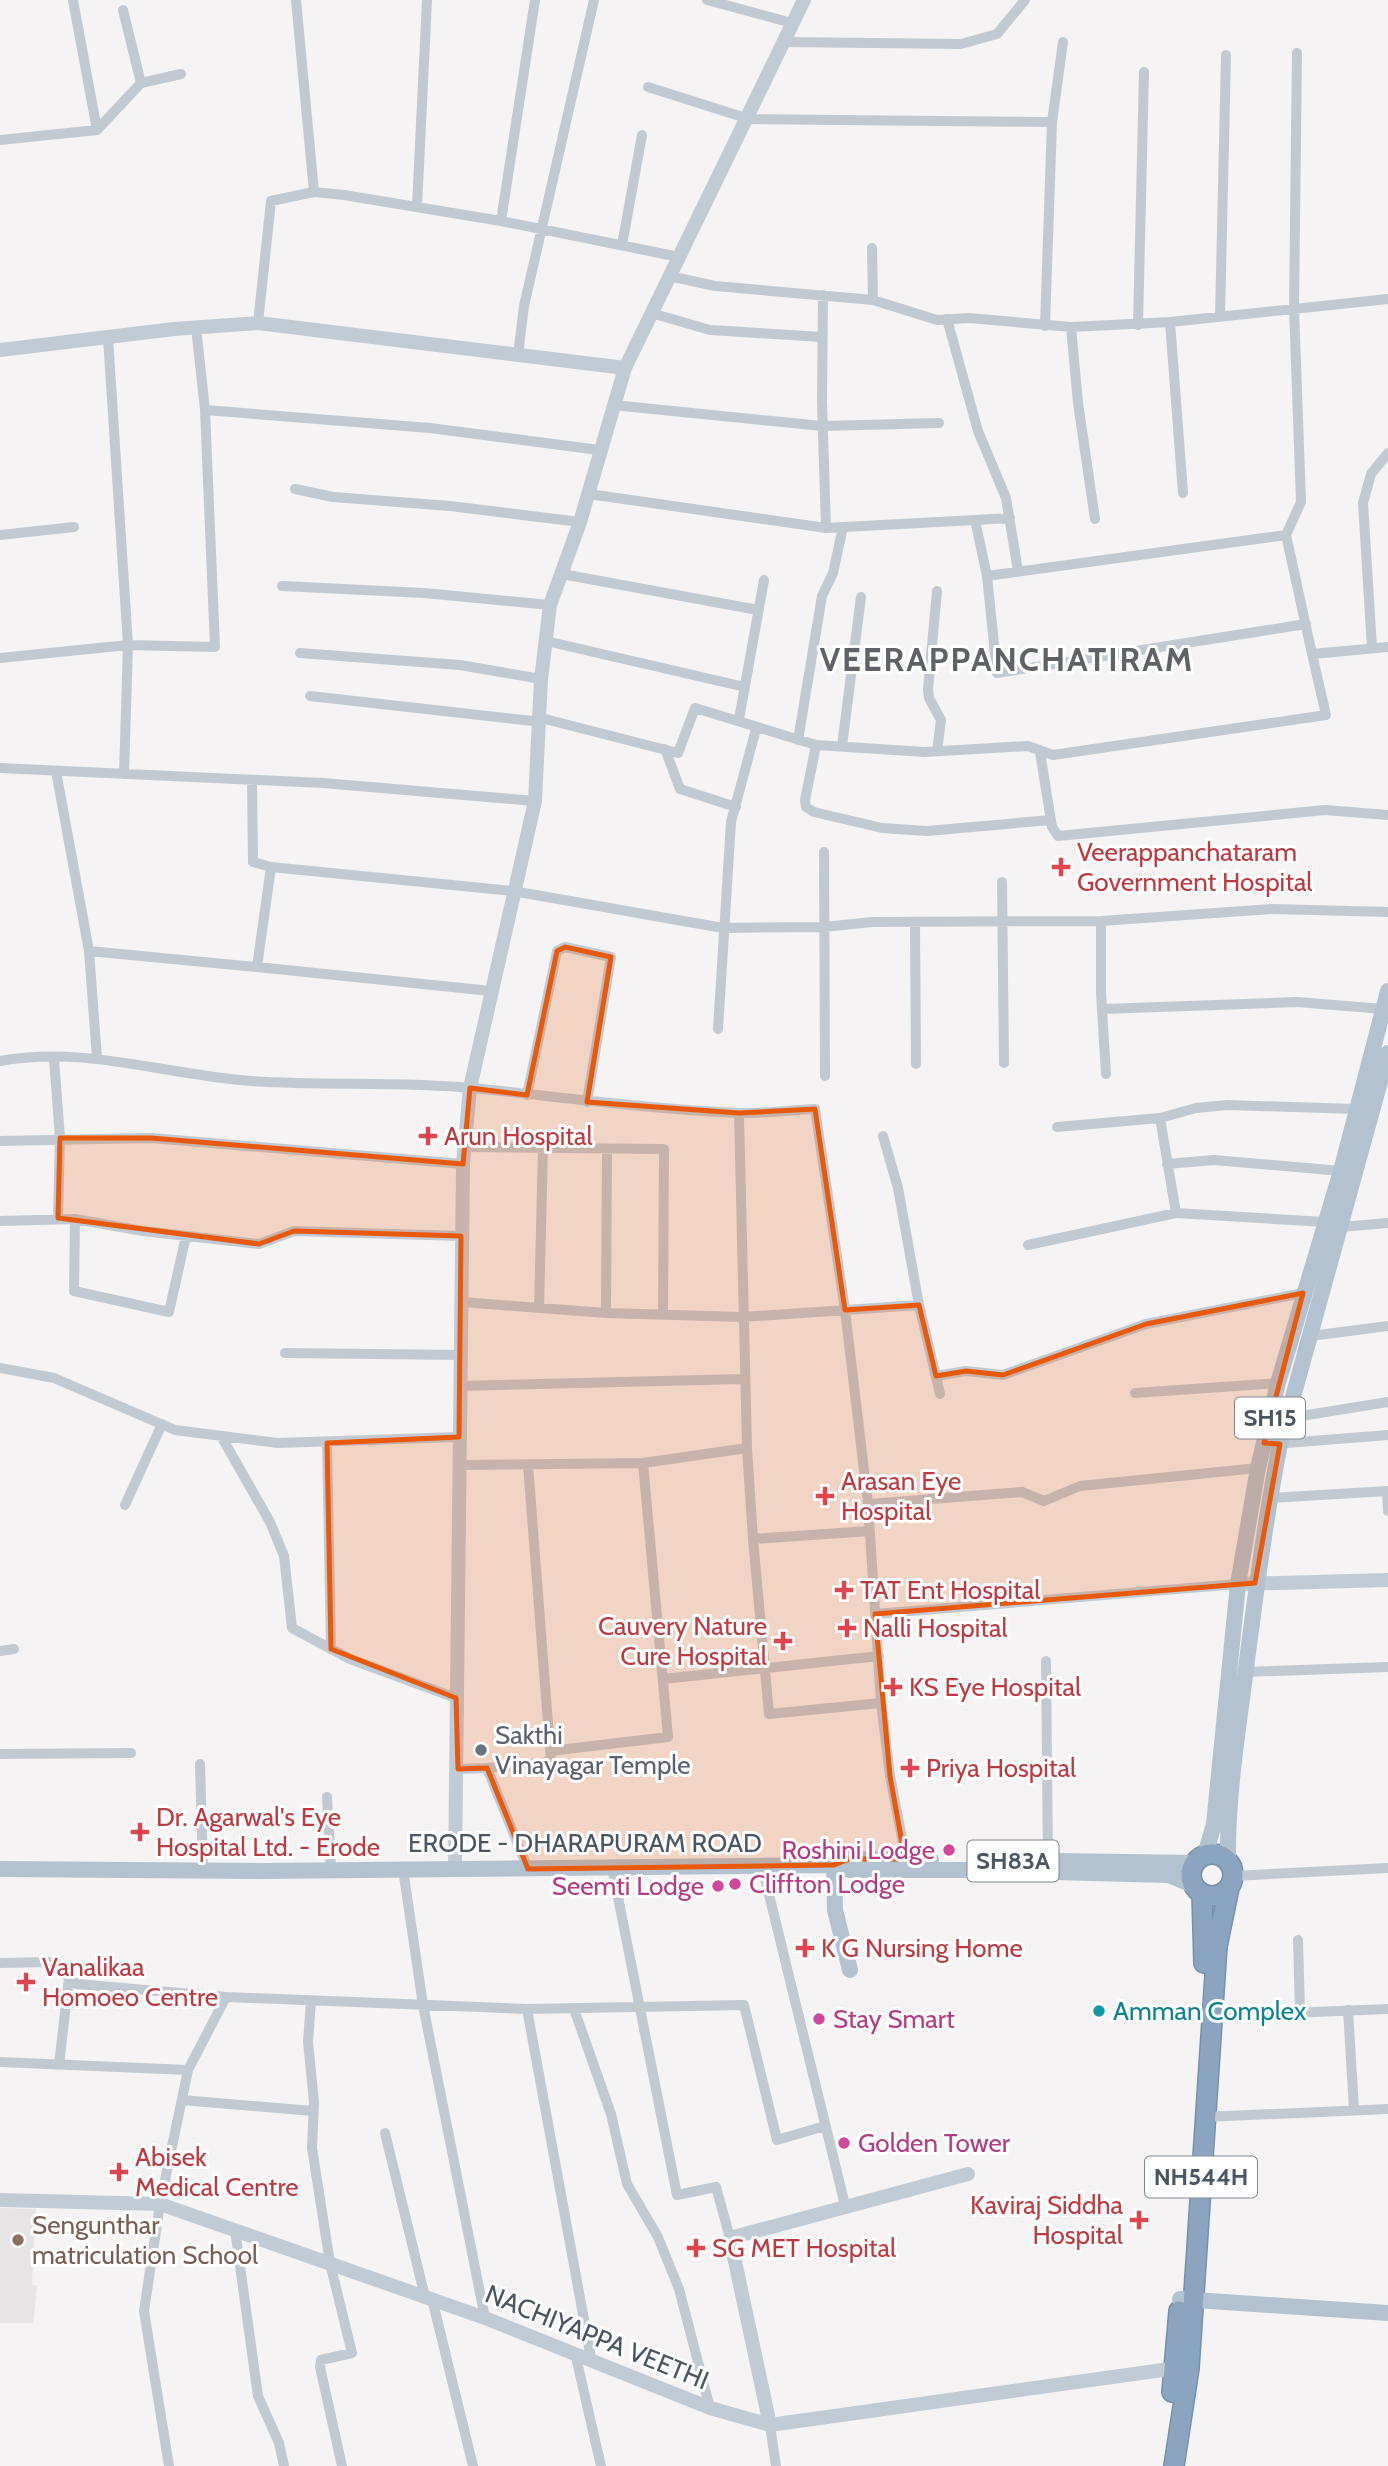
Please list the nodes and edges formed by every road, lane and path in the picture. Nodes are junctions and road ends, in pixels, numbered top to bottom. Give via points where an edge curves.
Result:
1 (73, 0) edge
2 (296, 0) edge
3 (427, 0) edge
4 (535, 0) edge
5 (594, 0) edge
6 (707, 0) edge
7 (804, 0) edge
8 (1025, 0) edge
9 (123, 10) dead end
10 (792, 23) junction
11 (784, 42) junction
12 (1063, 42) dead end
13 (1297, 53) dead end
14 (1226, 55) dead end
15 (1144, 72) dead end
16 (181, 74) dead end
17 (141, 83) junction
18 (648, 87) dead end
19 (749, 119) junction
20 (1052, 122) junction
21 (97, 130) junction
22 (642, 135) dead end
23 (0, 140) edge
24 (314, 192) junction
25 (417, 207) junction
26 (501, 221) junction
27 (543, 230) junction
28 (622, 245) junction
29 (872, 248) dead end
30 (679, 257) junction
31 (669, 276) junction
32 (822, 295) junction
33 (1388, 299) edge
34 (873, 300) junction
35 (1294, 308) junction
36 (651, 313) junction
37 (1220, 317) junction
38 (947, 319) junction
39 (1170, 322) junction
40 (258, 323) junction
41 (1138, 324) junction
42 (1045, 326) junction
43 (196, 327) junction
44 (1070, 327) junction
45 (822, 337) junction
46 (108, 338) junction
47 (0, 350) edge
48 (518, 355) junction
49 (625, 368) junction
50 (613, 405) junction
51 (205, 410) junction
52 (939, 423) dead end
53 (822, 426) junction
54 (599, 450) junction
55 (1388, 453) edge
56 (295, 489) dead end
57 (589, 494) junction
58 (1183, 494) dead end
59 (1010, 518) junction
60 (1095, 519) dead end
61 (975, 520) junction
62 (580, 522) junction
63 (74, 527) dead end
64 (843, 527) junction
65 (826, 528) junction
66 (0, 535) edge
67 (1286, 535) junction
68 (1018, 571) junction
69 (562, 574) junction
70 (987, 576) junction
71 (764, 580) dead end
72 (282, 586) dead end
73 (937, 591) dead end
74 (862, 597) dead end
75 (550, 605) junction
76 (758, 610) junction
77 (1306, 624) junction
78 (546, 641) junction
79 (128, 646) junction
80 (1388, 647) edge
81 (1372, 648) junction
82 (300, 653) dead end
83 (1312, 654) junction
84 (0, 657) edge
85 (541, 679) junction
86 (745, 687) junction
87 (310, 696) dead end
88 (739, 719) junction
89 (541, 720) junction
90 (757, 729) junction
91 (798, 740) junction
92 (816, 746) junction
93 (842, 746) junction
94 (665, 749) junction
95 (937, 751) junction
96 (1040, 751) junction
97 (0, 768) edge
98 (56, 771) junction
99 (124, 774) junction
100 (252, 780) junction
101 (535, 802) junction
102 (736, 807) junction
103 (1388, 815) edge
104 (1051, 820) junction
105 (824, 852) dead end
106 (271, 867) junction
107 (1002, 882) dead end
108 (513, 891) junction
109 (1388, 912) edge
110 (1101, 920) junction
111 (1003, 921) junction
112 (915, 922) junction
113 (723, 928) junction
114 (824, 928) junction
115 (89, 951) junction
116 (257, 967) junction
117 (491, 991) junction
118 (1388, 991) edge
119 (1103, 1009) junction
120 (1383, 1009) junction
121 (718, 1029) dead end
122 (1388, 1053) edge
123 (97, 1058) junction
124 (54, 1059) junction
125 (0, 1061) edge
126 (1004, 1063) dead end
127 (916, 1064) dead end
128 (1106, 1074) dead end
129 (825, 1076) dead end
130 (470, 1088) junction
131 (1382, 1094) edge
132 (527, 1095) junction
133 (587, 1102) junction
134 (1356, 1110) junction
135 (739, 1113) junction
136 (1160, 1118) junction
137 (1057, 1127) dead end
138 (883, 1136) dead end
139 (60, 1138) junction
140 (0, 1141) edge
141 (465, 1147) junction
142 (543, 1149) junction
143 (607, 1149) junction
144 (463, 1164) junction
145 (1167, 1164) junction
146 (1341, 1171) junction
147 (1175, 1213) junction
148 (58, 1218) junction
149 (75, 1219) junction
150 (0, 1221) edge
151 (1325, 1222) junction
152 (1388, 1223) edge
153 (1341, 1227) junction
154 (186, 1236) junction
155 (461, 1236) junction
156 (1028, 1245) dead end
157 (1303, 1293) junction
158 (462, 1302) junction
159 (919, 1305) junction
160 (538, 1308) junction
161 (845, 1310) junction
162 (606, 1312) junction
163 (663, 1314) junction
164 (742, 1317) junction
165 (1388, 1326) edge
166 (1311, 1336) junction
167 (285, 1353) dead end
168 (462, 1355) junction
169 (0, 1368) edge
170 (936, 1376) junction
171 (743, 1379) junction
172 (1279, 1383) junction
173 (461, 1386) junction
174 (1135, 1393) dead end
175 (940, 1394) dead end
176 (1388, 1402) edge
177 (1289, 1418) junction
178 (162, 1424) junction
179 (1388, 1435) edge
180 (221, 1436) junction
181 (459, 1437) junction
182 (327, 1443) junction
183 (1272, 1444) junction
184 (747, 1448) junction
185 (643, 1464) junction
186 (459, 1465) junction
187 (528, 1465) junction
188 (1258, 1468) junction
189 (1387, 1491) edge
190 (1269, 1498) junction
191 (868, 1504) junction
192 (125, 1505) dead end
193 (1388, 1511) edge
194 (870, 1531) junction
195 (753, 1539) junction
196 (1388, 1580) edge
197 (1255, 1583) junction
198 (1238, 1584) junction
199 (875, 1614) junction
200 (14, 1649) dead end
201 (331, 1649) junction
202 (0, 1650) edge
203 (879, 1656) junction
204 (1046, 1661) dead end
205 (1388, 1667) edge
206 (765, 1669) junction
207 (1245, 1672) junction
208 (663, 1679) junction
209 (456, 1698) junction
210 (881, 1703) junction
211 (550, 1751) junction
212 (131, 1753) dead end
213 (0, 1754) edge
214 (200, 1764) dead end
215 (487, 1768) junction
216 (458, 1769) junction
217 (327, 1797) dead end
218 (1200, 1859) junction
219 (1048, 1861) junction
220 (834, 1865) junction
221 (907, 1865) junction
222 (762, 1866) junction
223 (612, 1867) junction
224 (1388, 1868) edge
225 (0, 1869) edge
226 (402, 1869) junction
227 (528, 1869) junction
228 (331, 1870) junction
229 (455, 1870) junction
230 (203, 1871) junction
231 (1230, 1875) junction
232 (1197, 1889) junction
233 (1298, 1940) dead end
234 (0, 1963) edge
235 (850, 1970) dead end
236 (69, 1978) junction
237 (226, 1997) junction
238 (311, 2001) junction
239 (423, 2005) junction
240 (527, 2009) junction
241 (574, 2009) junction
242 (642, 2009) junction
243 (1388, 2009) edge
244 (1348, 2010) junction
245 (1300, 2012) junction
246 (1212, 2016) junction
247 (0, 2062) edge
248 (59, 2065) junction
249 (188, 2070) junction
250 (182, 2100) junction
251 (1354, 2109) junction
252 (1388, 2109) edge
253 (313, 2111) junction
254 (1204, 2117) junction
255 (825, 2126) junction
256 (385, 2133) dead end
257 (968, 2174) dead end
258 (0, 2200) edge
259 (160, 2204) junction
260 (846, 2209) junction
261 (236, 2231) junction
262 (730, 2238) junction
263 (330, 2263) junction
264 (429, 2298) junction
265 (1187, 2299) junction
266 (1388, 2313) edge
267 (485, 2318) junction
268 (575, 2353) junction
269 (591, 2358) junction
270 (1182, 2367) junction
271 (710, 2408) junction
272 (770, 2425) junction
273 (169, 2466) edge
274 (284, 2466) edge
275 (342, 2466) edge
276 (473, 2466) edge
277 (601, 2466) edge
278 (776, 2466) edge
279 (1162, 2466) edge
280 (1174, 2466) edge

1 - 21 street
2 - 24 street
3 - 25 street
4 - 26 street
5 - 27 street
6 - 10 street
7 - 10 street
8 - 11 street via 998,34 961,44
9 - 17 street
10 - 11 street
11 - 19 street
12 - 20 street
13 - 35 street
14 - 37 street
15 - 41 street
16 - 17 street
17 - 21 street
18 - 19 street
19 - 20 street
19 - 30 street
20 - 42 street
21 - 23 street
22 - 28 street
24 - 25 street
24 - 40 street via 271,201
25 - 26 street
26 - 27 street
27 - 28 street
27 - 48 street via 524,306
28 - 30 street
29 - 34 street
30 - 31 street
31 - 32 street via 715,286
31 - 36 street
32 - 34 street
32 - 45 street
33 - 35 street
34 - 38 street
35 - 37 street
35 - 67 street via 1301,502
36 - 45 street via 710,330
36 - 49 street
37 - 39 street
38 - 42 street
38 - 59 street via 978,431
39 - 41 street
39 - 58 street
40 - 43 street
40 - 48 street
41 - 44 street
42 - 44 street
43 - 46 street
43 - 51 street
44 - 60 street
45 - 53 street
46 - 47 street
46 - 79 street
48 - 49 street
49 - 50 street
50 - 53 street
50 - 54 street
51 - 54 street via 430,428
51 - 79 street via 215,647
52 - 53 street
53 - 65 street
54 - 57 street
55 - 81 street via 1371,474 1363,503
56 - 62 street via 333,497
57 - 62 street
57 - 65 street
59 - 61 street
59 - 68 street
61 - 64 street
61 - 70 street
62 - 69 street
63 - 66 street
64 - 65 street
64 - 91 street via 833,573 822,596
67 - 68 street
67 - 77 street
68 - 70 street
69 - 75 street
69 - 76 street
70 - 77 street via 997,673
71 - 76 street
72 - 75 street
73 - 95 street via 928,689 940,714
74 - 93 street
75 - 78 street
76 - 86 street
77 - 83 street
78 - 85 street
78 - 86 street
79 - 84 street
79 - 99 street
80 - 81 street
81 - 83 street
82 - 85 street via 460,665
83 - 96 street via 1326,715 1052,755
85 - 89 street
86 - 88 street
87 - 89 street
88 - 90 street
88 - 94 street via 695,708 678,752
89 - 94 street
89 - 101 street
90 - 91 street
90 - 102 street
91 - 92 street
92 - 93 street
92 - 104 street via 805,800 814,812 882,828 927,831
93 - 95 street
94 - 102 street via 680,789
95 - 96 street via 1028,746
96 - 104 street
97 - 98 street
98 - 99 street
98 - 115 street
99 - 100 street
100 - 101 street
100 - 106 street via 253,862
101 - 108 street
102 - 113 street
103 - 104 street via 1325,810 1062,836 1053,831
105 - 114 street
106 - 108 street
106 - 116 street
107 - 111 street
108 - 113 street
108 - 117 street
109 - 110 street via 1273,909
110 - 111 street
110 - 119 street
111 - 112 street
111 - 126 street
112 - 114 street
112 - 127 street
113 - 114 street
113 - 121 street
114 - 129 street
115 - 116 street
115 - 123 street
116 - 117 street
117 - 130 street
118 - 120 main road, SH15
119 - 120 street via 1297,1002
119 - 128 street
120 - 134 main road, SH15
122 - 131 main road, SH15
123 - 124 street
123 - 130 street via 249,1081
124 - 125 street via 31,1055
124 - 139 street
130 - 132 street
130 - 141 street
131 - 153 main road, SH15
132 - 133 street
132 - 133 street via 557,951 565,947 611,957
133 - 135 street
134 - 136 street via 1227,1105
134 - 146 main road, SH15
135 - 161 street via 815,1109
135 - 164 street
136 - 137 street
136 - 145 street
138 - 159 street via 898,1188
139 - 140 street
139 - 144 street via 151,1138
139 - 148 street
141 - 142 street
141 - 144 street
142 - 143 street
142 - 160 street
143 - 162 street
143 - 163 street via 664,1149
144 - 155 street
145 - 146 street via 1213,1160
145 - 147 street
146 - 151 main road, SH15
147 - 151 street
147 - 156 street
148 - 149 street
148 - 150 street
149 - 154 street
149 - 154 street via 75,1290 169,1312
151 - 157 main road, SH15
152 - 153 street
153 - 166 main road, SH15
154 - 155 street via 259,1244 294,1231
155 - 158 street
157 - 170 street via 1146,1324 1003,1375 966,1371
157 - 172 main road, SH15
158 - 160 street
158 - 168 street
159 - 161 street
159 - 170 street
160 - 162 street
161 - 164 street
161 - 191 street
162 - 163 street
163 - 164 street
164 - 171 street
165 - 166 street
166 - 177 main road, SH15
167 - 168 street
168 - 173 street
169 - 178 street via 54,1378
170 - 175 street
171 - 173 street
171 - 184 street
172 - 174 street
172 - 183 main road, SH15
173 - 181 street
176 - 177 street
177 - 183 main road, SH15
178 - 180 street
178 - 192 street
179 - 183 street
180 - 182 street
180 - 201 street via 284,1556 292,1628
181 - 182 street
181 - 186 street
182 - 201 street
183 - 188 main road, SH15
183 - 190 main road, SH15
184 - 185 street
184 - 195 street
185 - 187 street
185 - 208 street
186 - 187 street
186 - 209 street
187 - 211 street
188 - 191 street via 1080,1486 1044,1501 1022,1492
188 - 198 main road, SH15
189 - 190 street
189 - 193 street
190 - 197 main road, SH15
191 - 194 street
194 - 195 street
194 - 199 street
195 - 206 street
196 - 197 street
197 - 198 street
197 - 207 main road, SH15
198 - 199 street
198 - 218 main road, SH15 via 1214,1824
199 - 203 street
200 - 202 street
201 - 209 street
203 - 206 street
203 - 210 street
204 - 219 street
205 - 207 street
206 - 208 street
206 - 210 street via 769,1714
207 - 231 main road, SH15 via 1228,1822
208 - 211 street via 668,1737
209 - 216 street
210 - 221 street
211 - 215 street via 551,1762
212 - 213 street
214 - 230 street
215 - 216 street
215 - 227 street
216 - 229 street
217 - 228 street
218 - 219 main road, ERODE - DHARAPURAM ROAD / SH83A
218 - 231 highway via 1215,1854
218 - 232 highway, NH544H via 1191,1873
219 - 221 main road, ERODE - DHARAPURAM ROAD / SH83A
220 - 221 main road, ERODE - DHARAPURAM ROAD / SH83A via 850,1870
220 - 222 main road, ERODE - DHARAPURAM ROAD / SH83A
220 - 235 main road via 835,1910
221 - 232 main road, ERODE - DHARAPURAM ROAD / SH83A via 1169,1875
222 - 223 main road, ERODE - DHARAPURAM ROAD / SH83A
222 - 255 street
223 - 227 main road, ERODE - DHARAPURAM ROAD / SH83A
223 - 242 street
224 - 231 street
225 - 230 main road, ERODE - DHARAPURAM ROAD / SH83A
226 - 228 main road, ERODE - DHARAPURAM ROAD / SH83A
226 - 229 main road, ERODE - DHARAPURAM ROAD / SH83A
226 - 239 street
227 - 229 main road, ERODE - DHARAPURAM ROAD / SH83A
228 - 230 main road, ERODE - DHARAPURAM ROAD / SH83A
231 - 232 highway via 1220,1895
231 - 246 highway, NH544H via 1217,1946
232 - 265 highway, NH544H via 1205,1941
233 - 245 street
234 - 236 street via 49,1962
236 - 237 street via 77,1984
236 - 248 street
237 - 238 street
237 - 249 street
238 - 239 street
238 - 253 street via 308,2042
239 - 240 street
239 - 267 street
240 - 241 street
240 - 269 street
241 - 242 street
241 - 271 street via 611,2114 627,2184 659,2237 679,2289
242 - 255 street via 744,2005 778,2140
242 - 262 street via 677,2195 716,2186
243 - 244 street
244 - 245 street
244 - 251 street
245 - 246 street
246 - 254 highway, NH544H
247 - 248 street
248 - 249 street
249 - 250 street
250 - 253 street
250 - 259 street
251 - 252 street
251 - 254 street
253 - 263 street via 312,2148
254 - 265 highway, NH544H
255 - 260 street
256 - 264 street
257 - 260 street
258 - 259 street, NACHIYAPPA VEETHI
259 - 261 street, NACHIYAPPA VEETHI
259 - 273 street via 144,2311
260 - 262 street
261 - 263 street, NACHIYAPPA VEETHI
261 - 274 street via 258,2396
262 - 272 street
263 - 264 street, NACHIYAPPA VEETHI
263 - 275 street via 352,2353 321,2360 320,2367
264 - 267 street, NACHIYAPPA VEETHI
264 - 276 street
265 - 266 main road
265 - 270 highway, NH544H
267 - 268 street, NACHIYAPPA VEETHI
268 - 269 street, NACHIYAPPA VEETHI
268 - 277 street
269 - 271 street, NACHIYAPPA VEETHI
270 - 272 street, NACHIYAPPA VEETHI
270 - 279 highway, NH544H
270 - 280 highway, NH544H
271 - 272 street, NACHIYAPPA VEETHI
272 - 278 street

